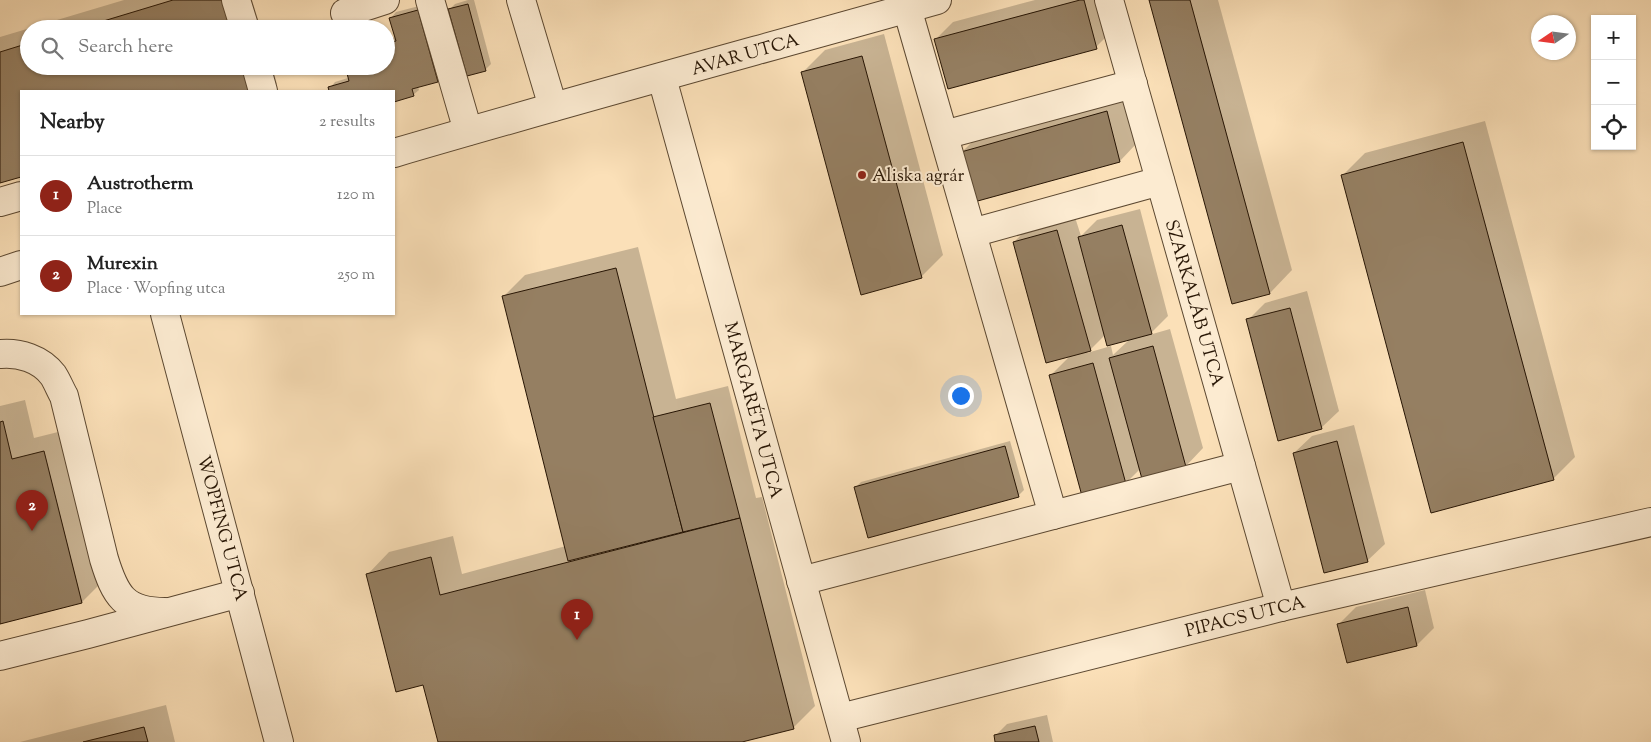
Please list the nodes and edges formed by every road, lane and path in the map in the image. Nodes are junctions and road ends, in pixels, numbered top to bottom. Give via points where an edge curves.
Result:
1 (236, 0) edge
2 (385, 0) edge
3 (430, 0) edge
4 (521, 0) edge
5 (937, 0) edge
6 (1109, 0) edge
7 (907, 8) junction
8 (863, 10) edge
9 (345, 12) dead end
10 (242, 20) edge
11 (259, 75) edge
12 (662, 78) junction
13 (1133, 84) junction
14 (263, 90) edge
15 (553, 106) junction
16 (468, 131) junction
17 (944, 135) junction
18 (395, 153) edge
19 (1160, 181) junction
20 (20, 196) edge
21 (0, 202) edge
22 (972, 233) junction
23 (20, 265) edge
24 (0, 272) edge
25 (165, 315) edge
26 (0, 354) edge
27 (1241, 466) junction
28 (1053, 515) junction
29 (1651, 522) edge
30 (801, 581) junction
31 (240, 593) junction
32 (1281, 607) junction
33 (165, 612) junction
34 (0, 656) edge
35 (843, 730) edge
36 (280, 742) edge

1 - 10 street
2 - 9 street
3 - 16 street
4 - 15 street
5 - 7 street, AVAR UTCA
6 - 13 street, SZARKALÁB UTCA
7 - 8 street, AVAR UTCA
7 - 17 street
8 - 12 street, AVAR UTCA
11 - 14 street
12 - 15 street, AVAR UTCA
12 - 30 street, MARGARÉTA UTCA
13 - 17 street
13 - 19 street, SZARKALÁB UTCA
15 - 16 street, AVAR UTCA
16 - 18 street, AVAR UTCA
17 - 22 street
19 - 22 street
19 - 27 street, SZARKALÁB UTCA
20 - 21 street
22 - 28 street
23 - 24 street
25 - 31 street, WOPFING UTCA
26 - 33 street via 26,356 53,374 64,396 112,583 133,607 148,612
27 - 28 street
27 - 32 street, SZARKALÁB UTCA
28 - 30 street
29 - 32 street, PIPACS UTCA
30 - 35 street, MARGARÉTA UTCA
31 - 33 street
31 - 36 street, WOPFING UTCA
32 - 35 street, PIPACS UTCA
33 - 34 street

